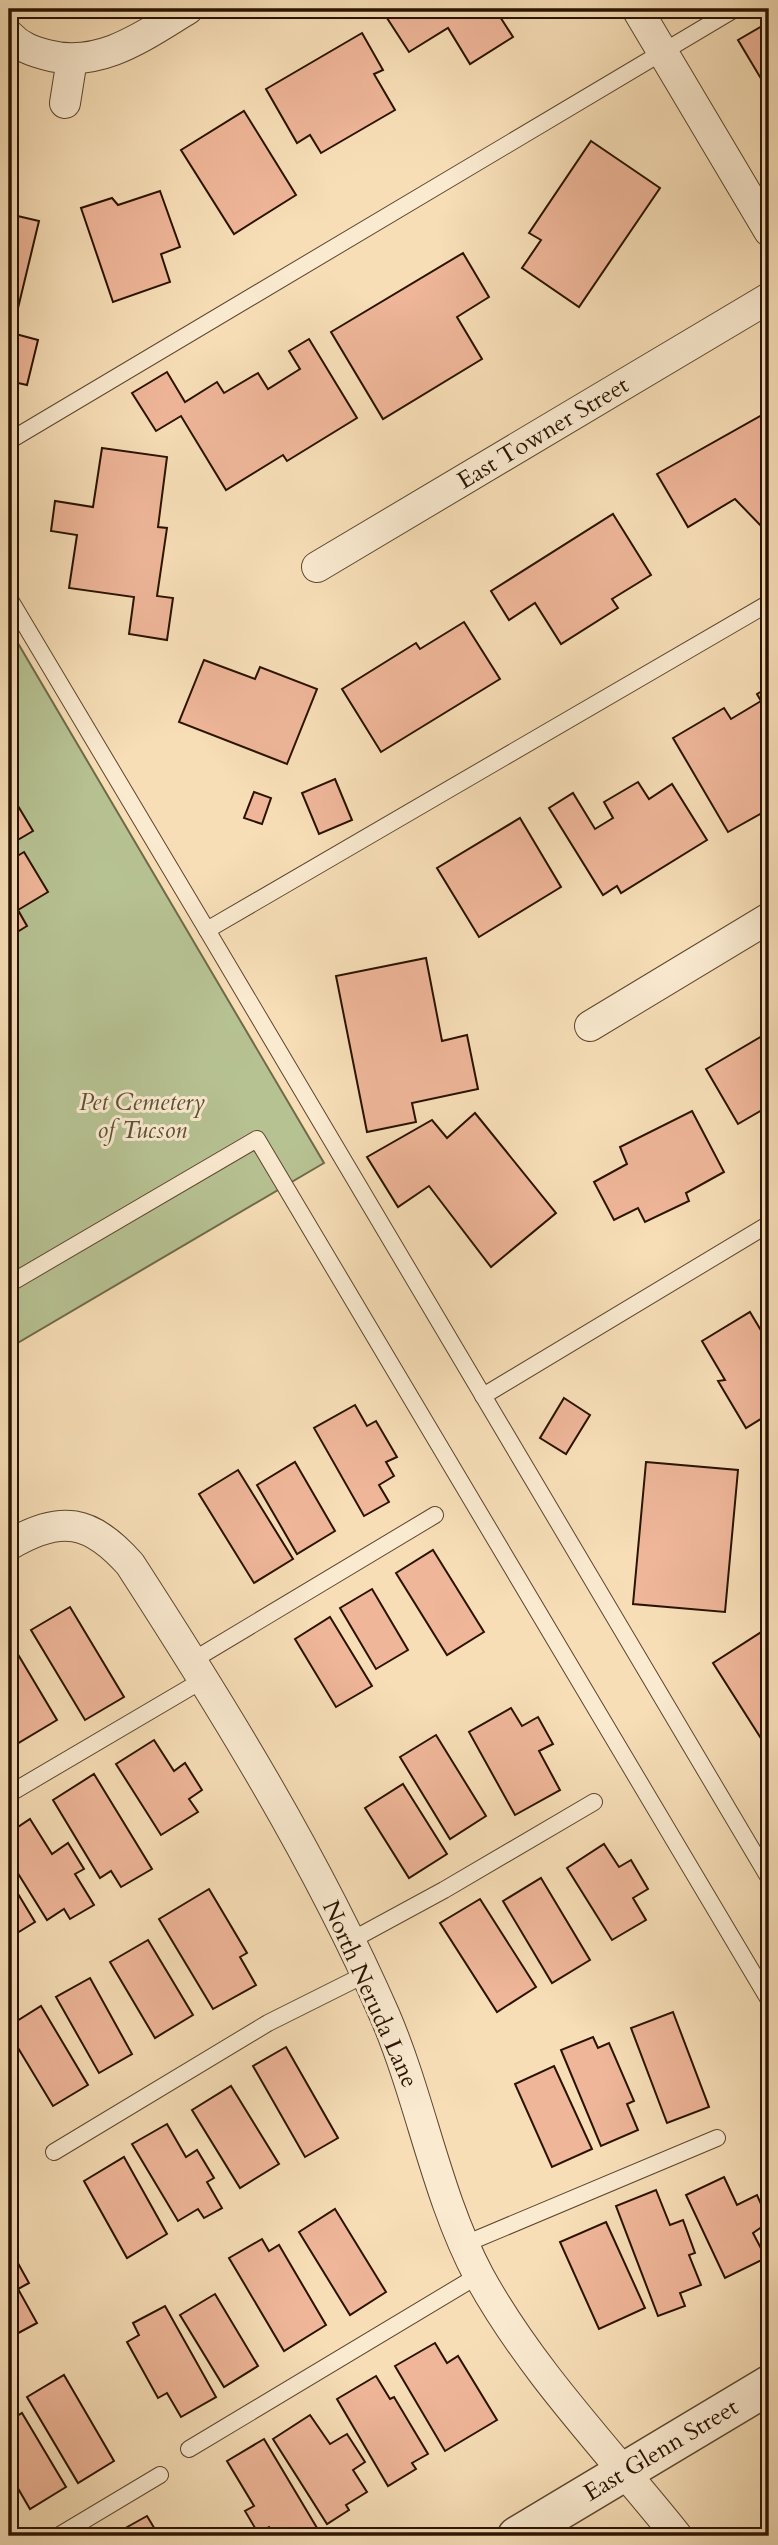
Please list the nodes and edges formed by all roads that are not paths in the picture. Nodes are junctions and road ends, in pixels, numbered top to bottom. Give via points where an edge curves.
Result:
1 (188, 9) edge
2 (637, 9) edge
3 (735, 9) edge
4 (9, 35) edge
5 (663, 52) junction
6 (72, 59) junction
7 (65, 103) dead end
8 (769, 231) edge
9 (769, 298) edge
10 (9, 441) edge
11 (317, 567) dead end
12 (9, 598) edge
13 (769, 603) edge
14 (769, 918) edge
15 (208, 930) junction
16 (590, 1026) dead end
17 (769, 1224) edge
18 (9, 1284) edge
19 (483, 1396) junction
20 (435, 1515) dead end
21 (9, 1545) edge
22 (195, 1671) junction
23 (9, 1794) edge
24 (594, 1802) dead end
25 (769, 1878) edge
26 (350, 1941) junction
27 (366, 1974) junction
28 (769, 2000) edge
29 (717, 2138) dead end
30 (54, 2152) dead end
31 (464, 2245) junction
32 (479, 2275) junction
33 (769, 2385) edge
34 (189, 2449) dead end
35 (626, 2472) junction
36 (160, 2475) dead end
37 (58, 2536) edge
38 (517, 2536) edge
39 (677, 2536) edge

1 - 6 street via 132,42 93,57
2 - 5 street
3 - 5 lane
4 - 6 street via 33,51
5 - 8 street
5 - 10 lane
6 - 7 street
9 - 11 street, East Towner Street
12 - 15 lane
13 - 15 lane
14 - 16 street
15 - 19 lane
17 - 19 lane
18 - 28 lane via 257,1139
19 - 25 lane
20 - 22 lane
21 - 22 street, North Neruda Lane via 39,1530 65,1525 90,1528 111,1542 130,1564
22 - 23 lane
22 - 26 street, North Neruda Lane via 292,1832
24 - 26 lane
26 - 27 street, North Neruda Lane
27 - 30 lane via 249,2034
27 - 31 street, North Neruda Lane via 403,2063
29 - 31 lane
31 - 32 street, North Neruda Lane
32 - 34 lane
32 - 35 street, North Neruda Lane via 520,2340
33 - 35 street, East Glenn Street
35 - 38 street, East Glenn Street
35 - 39 street, North Neruda Lane
36 - 37 lane

